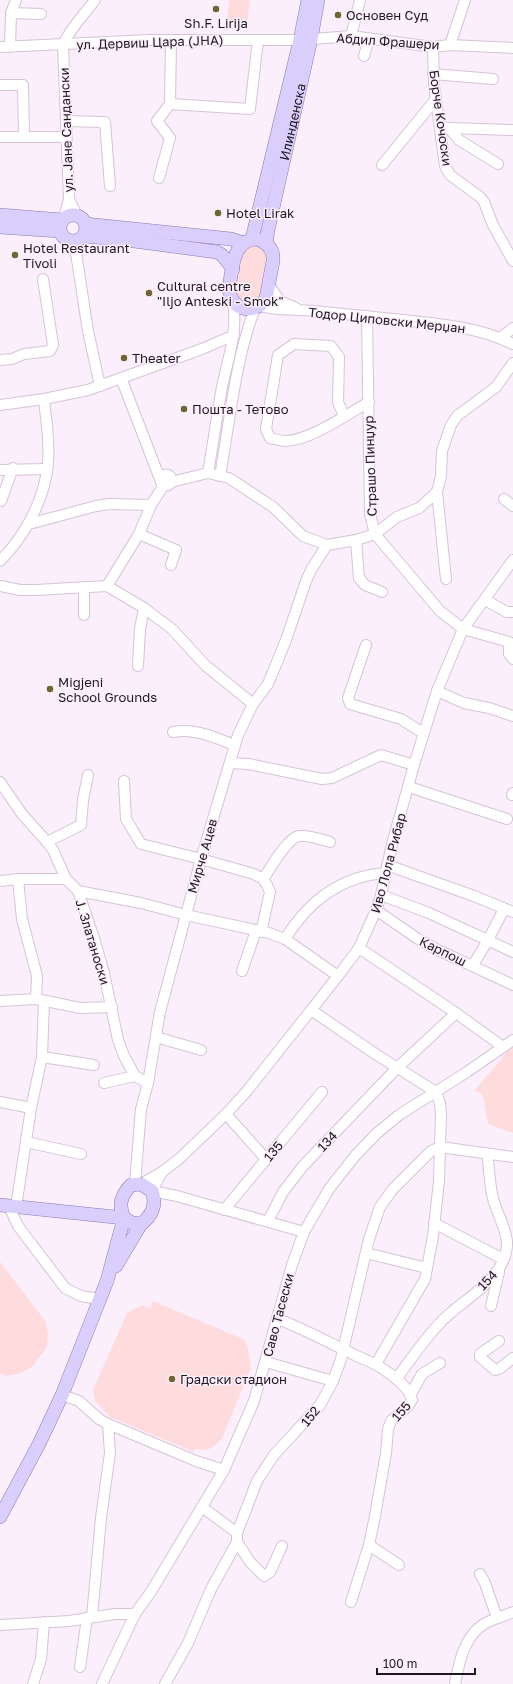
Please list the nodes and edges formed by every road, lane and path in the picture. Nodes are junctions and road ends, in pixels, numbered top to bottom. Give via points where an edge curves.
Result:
1 (16, 0) edge
2 (95, 0) edge
3 (308, 0) edge
4 (318, 0) edge
5 (360, 0) edge
6 (465, 0) edge
7 (11, 13) junction
8 (41, 14) dead end
9 (351, 36) junction
10 (369, 39) junction
11 (171, 40) junction
12 (258, 40) junction
13 (306, 40) junction
14 (63, 45) junction
15 (450, 45) junction
16 (5, 47) edge
17 (433, 47) junction
18 (513, 48) edge
19 (364, 56) dead end
20 (433, 74) junction
21 (494, 79) dead end
22 (0, 85) edge
23 (436, 99) junction
24 (170, 104) junction
25 (66, 121) junction
26 (445, 128) junction
27 (513, 130) edge
28 (0, 137) edge
29 (66, 137) junction
30 (24, 138) junction
31 (498, 164) dead end
32 (382, 165) dead end
33 (159, 178) dead end
34 (110, 186) dead end
35 (0, 215) edge
36 (0, 226) edge
37 (73, 228) junction
38 (247, 241) junction
39 (266, 243) junction
40 (513, 262) edge
41 (232, 269) junction
42 (43, 279) dead end
43 (269, 285) junction
44 (233, 302) junction
45 (258, 307) junction
46 (303, 310) junction
47 (367, 316) junction
48 (513, 328) edge
49 (234, 335) junction
50 (500, 338) junction
51 (513, 344) edge
52 (0, 360) edge
53 (513, 363) edge
54 (121, 378) junction
55 (100, 386) junction
56 (222, 390) junction
57 (234, 393) junction
58 (44, 399) junction
59 (369, 402) junction
60 (0, 405) edge
61 (344, 416) junction
62 (13, 468) junction
63 (47, 469) junction
64 (0, 470) edge
65 (208, 472) junction
66 (220, 476) junction
67 (166, 479) junction
68 (437, 492) junction
69 (504, 499) dead end
70 (2, 501) dead end
71 (151, 505) junction
72 (513, 506) edge
73 (29, 524) junction
74 (139, 534) junction
75 (375, 534) junction
76 (356, 540) junction
77 (327, 545) junction
78 (513, 560) edge
79 (0, 561) edge
80 (171, 565) dead end
81 (446, 579) dead end
82 (0, 586) edge
83 (107, 586) junction
84 (84, 587) junction
85 (382, 592) dead end
86 (485, 600) junction
87 (144, 608) junction
88 (513, 612) edge
89 (84, 615) dead end
90 (463, 629) junction
91 (366, 645) dead end
92 (513, 659) edge
93 (138, 666) dead end
94 (437, 691) junction
95 (253, 704) junction
96 (513, 716) edge
97 (173, 732) dead end
98 (423, 733) junction
99 (235, 745) junction
100 (230, 763) junction
101 (414, 765) junction
102 (88, 775) dead end
103 (124, 781) dead end
104 (0, 782) edge
105 (409, 787) junction
106 (507, 818) dead end
107 (48, 842) junction
108 (330, 842) dead end
109 (201, 859) junction
110 (386, 869) junction
111 (18, 879) junction
112 (66, 879) junction
113 (263, 879) junction
114 (0, 881) edge
115 (78, 891) junction
116 (381, 896) junction
117 (376, 910) junction
118 (508, 911) edge
119 (186, 915) junction
120 (259, 931) junction
121 (285, 939) junction
122 (488, 940) junction
123 (359, 948) junction
124 (513, 952) edge
125 (473, 966) junction
126 (242, 971) dead end
127 (338, 976) junction
128 (513, 985) edge
129 (40, 1000) junction
130 (0, 1001) edge
131 (112, 1007) junction
132 (311, 1010) junction
133 (456, 1013) junction
134 (156, 1037) junction
135 (513, 1040) edge
136 (503, 1047) junction
137 (201, 1050) dead end
138 (42, 1057) junction
139 (94, 1065) dead end
140 (397, 1068) junction
141 (136, 1076) junction
142 (104, 1083) dead end
143 (148, 1083) junction
144 (322, 1092) dead end
145 (436, 1092) junction
146 (0, 1102) edge
147 (31, 1108) junction
148 (226, 1114) junction
149 (26, 1142) junction
150 (440, 1146) junction
151 (81, 1154) dead end
152 (486, 1154) junction
153 (513, 1157) edge
154 (266, 1159) junction
155 (143, 1187) junction
156 (121, 1199) junction
157 (8, 1206) edge
158 (224, 1210) junction
159 (99, 1215) junction
160 (124, 1218) junction
161 (268, 1221) junction
162 (434, 1223) junction
163 (141, 1224) junction
164 (304, 1232) junction
165 (366, 1253) junction
166 (502, 1262) junction
167 (427, 1268) junction
168 (107, 1281) junction
169 (99, 1302) junction
170 (491, 1306) dead end
171 (277, 1319) junction
172 (499, 1341) dead end
173 (343, 1349) junction
174 (513, 1358) edge
175 (266, 1362) junction
176 (440, 1363) dead end
177 (376, 1364) junction
178 (396, 1379) junction
179 (333, 1381) junction
180 (411, 1394) junction
181 (62, 1395) junction
182 (108, 1424) junction
183 (224, 1470) junction
184 (202, 1507) junction
185 (0, 1517) edge
186 (237, 1537) junction
187 (369, 1545) junction
188 (282, 1546) dead end
189 (399, 1565) dead end
190 (480, 1574) dead end
191 (351, 1602) dead end
192 (513, 1612) edge
193 (135, 1614) junction
194 (90, 1618) junction
195 (497, 1618) junction
196 (44, 1622) junction
197 (0, 1626) edge
198 (80, 1667) dead end
199 (33, 1684) edge
200 (102, 1684) edge
201 (165, 1684) edge
202 (455, 1684) edge

1 - 7 street
2 - 14 street via 67,34
3 - 13 main road, Илинденска
4 - 13 main road, Илинденска
5 - 9 street
6 - 15 street
7 - 8 street
7 - 16 street
9 - 10 street, Абдил Фрашери
9 - 13 street, Абдил Фрашери
10 - 17 street, Абдил Фрашери
10 - 19 street
11 - 12 street, ул. Дервиш Цара (ЈНА)
11 - 14 street, ул. Дервиш Цара (ЈНА)
11 - 24 street
12 - 13 street, ул. Дервиш Цара (ЈНА)
12 - 24 street via 250,109
13 - 38 main road, Илинденска
13 - 39 main road, Илинденска
14 - 16 street, ул. Дервиш Цара (ЈНА)
14 - 25 street, ул. Јане Сандански
15 - 17 street, Абдил Фрашери
15 - 18 street, Абдил Фрашери
17 - 20 street, Борче Кочоски
20 - 21 street
20 - 23 street, Борче Кочоски
22 - 30 street via 23,85
23 - 26 street, Борче Кочоски
23 - 32 street
24 - 33 street via 157,121 170,138
25 - 29 street, ул. Јане Сандански
25 - 34 street via 105,122
26 - 27 street
26 - 31 street via 459,140
26 - 40 street, Борче Кочоски via 445,166 450,175 480,196
28 - 30 street
29 - 30 street
29 - 37 street, ул. Јане Сандански
35 - 37 main road
36 - 37 main road
37 - 38 main road
37 - 41 main road via 119,239 217,252
37 - 55 street via 88,331
38 - 39 main road via 257,239
38 - 41 main road, Илинденска via 236,251
39 - 43 main road, Илинденска via 273,256
41 - 44 main road, Илинденска via 229,292
42 - 52 street via 53,344 50,351
43 - 45 main road, Илинденска via 266,298
43 - 46 street via 280,301
44 - 45 main road via 240,308
44 - 49 street, Илинденска
45 - 46 street, Тодор Циповски Мерџан
45 - 57 street, Илинденска via 250,322
46 - 47 street, Тодор Циповски Мерџан
47 - 50 street, Тодор Циповски Мерџан via 446,324
47 - 59 street, Страшо Пинџур
48 - 50 street
49 - 54 street
49 - 56 street, Илинденска
50 - 51 street, Тодор Циповски Мерџан
53 - 68 street via 496,387 457,416 451,425 442,451 441,476
54 - 55 street
54 - 67 street via 155,465
55 - 58 street
56 - 57 street
56 - 65 street, Илинденска
57 - 66 street, Илинденска
58 - 60 street
58 - 63 street
59 - 61 street
59 - 75 street, Страшо Пинџур via 370,514
61 - 61 street via 300,439 285,441 270,438 266,429 278,355 294,344 331,346 340,357 338,402
62 - 63 street
62 - 64 street
62 - 70 street
63 - 73 street via 43,491
65 - 66 street
65 - 67 street via 185,478
66 - 77 street via 229,478 273,507 303,536
67 - 71 street
68 - 75 street via 419,508 398,518
68 - 81 street
69 - 72 street
71 - 73 street via 96,506
71 - 74 street
73 - 79 street
74 - 80 street via 176,550
74 - 83 street
75 - 76 street
75 - 90 street, Страшо Пинџур via 440,611
76 - 77 street
76 - 85 street via 359,578 365,585
77 - 95 street, Мирче Ацев via 306,581 268,684
78 - 86 street, Иво Лола Рибар
82 - 84 street via 20,590
83 - 84 street
83 - 87 street
84 - 89 street
86 - 88 street via 506,612
86 - 90 street, Иво Лола Рибар
87 - 93 street
87 - 95 street via 172,629 205,665
90 - 92 street via 508,642 509,654
90 - 94 street, Иво Лола Рибар
91 - 98 street via 348,698 350,704 401,719
94 - 96 street via 464,703
94 - 98 street, Иво Лола Рибар
95 - 99 street, Мирче Ацев
97 - 99 street via 194,731
98 - 101 street, Иво Лола Рибар
99 - 100 street, Мирче Ацев
100 - 101 street via 248,764 322,779 332,778 381,755
100 - 109 street, Мирче Ацев
101 - 105 street, Иво Лола Рибар
102 - 107 street via 81,825
103 - 109 street via 126,819 141,844
104 - 107 street, Ј. Златаноски via 22,814
105 - 106 street
105 - 110 street, Иво Лола Рибар
107 - 112 street, Ј. Златаноски
108 - 113 street via 298,836 279,855
109 - 113 street
109 - 119 street, Мирче Ацев
110 - 116 street, Иво Лола Рибар
110 - 118 street via 474,896
110 - 121 street via 351,881 318,899 293,926
111 - 112 street
111 - 114 street
111 - 129 street via 22,919 37,976
112 - 115 street, Ј. Златаноски
113 - 120 street via 270,892
115 - 119 street via 141,902
115 - 131 street, Ј. Златаноски via 93,935
116 - 117 street, Иво Лола Рибар
116 - 122 street via 429,913
117 - 123 street, Иво Лола Рибар
117 - 125 street, Карпош via 418,939
118 - 122 street
119 - 120 street
119 - 134 street, Мирче Ацев via 160,1012
120 - 121 street
120 - 126 street
121 - 127 street
122 - 124 street
122 - 125 street
123 - 127 street, Иво Лола Рибар
123 - 133 street
125 - 128 street, Карпош
127 - 132 street, Иво Лола Рибар
129 - 130 street
129 - 131 street via 80,1008
129 - 138 street
131 - 141 street, Ј. Златаноски via 118,1040
132 - 140 street
132 - 148 street, Иво Лола Рибар
133 - 136 street
133 - 140 street, 134
134 - 137 street
134 - 143 street, Мирче Ацев
135 - 136 street, Саво Тасески
136 - 145 street, Саво Тасески
138 - 139 street
138 - 147 street
140 - 145 street
140 - 161 street, 134 via 282,1192
141 - 142 street
141 - 143 street, Ј. Златаноски
143 - 155 street, Мирче Ацев via 141,1108
144 - 154 street, 135
145 - 150 street via 441,1114
145 - 164 street, Саво Тасески via 399,1115 355,1156 329,1189
146 - 147 street
147 - 149 street
148 - 154 street
148 - 155 street, Иво Лола Рибар
149 - 151 street
149 - 157 street
150 - 152 street
150 - 162 street
150 - 165 street, 152 via 431,1151 380,1207
152 - 153 street
152 - 166 street, 154 via 495,1204 506,1237 506,1250
154 - 158 street, 135
155 - 156 main road via 126,1190
155 - 158 street
155 - 163 main road via 154,1206 150,1216
156 - 159 main road
156 - 160 main road
157 - 159 main road
157 - 169 street via 18,1226 66,1288
158 - 161 street
159 - 160 main road
160 - 163 main road via 132,1223
160 - 168 main road
161 - 164 street
162 - 166 street
162 - 167 street
163 - 168 main road
164 - 171 street, Саво Тасески
165 - 167 street
165 - 173 street, 152
166 - 170 street
166 - 178 street, 154 via 490,1281 439,1324
167 - 177 street via 421,1288
168 - 169 main road
169 - 181 main road
171 - 173 street, 155 via 302,1328
171 - 175 street, Саво Тасески
172 - 174 street via 480,1354 480,1357 495,1370
173 - 177 street, 155
173 - 179 street, 152
175 - 179 street
175 - 183 street, Саво Тасески via 252,1407
176 - 180 street via 422,1374
177 - 178 street, 155
178 - 180 street, 155
179 - 186 street, 152 via 320,1405 274,1455 257,1481
180 - 187 street, 155 via 412,1400 391,1421 388,1429
181 - 182 street via 79,1401
181 - 185 main road
182 - 183 street
182 - 194 street via 110,1453
183 - 184 street, Саво Тасески
184 - 186 street
184 - 193 street, Саво Тасески
186 - 188 street via 250,1562 264,1576 270,1572
186 - 201 street, 152 via 188,1643
187 - 189 street
187 - 191 street, 155
190 - 195 street
192 - 195 street
193 - 194 street
193 - 200 street, Саво Тасески
194 - 196 street
194 - 198 street
195 - 202 street via 474,1633 462,1654
196 - 197 street
196 - 199 street via 41,1659

